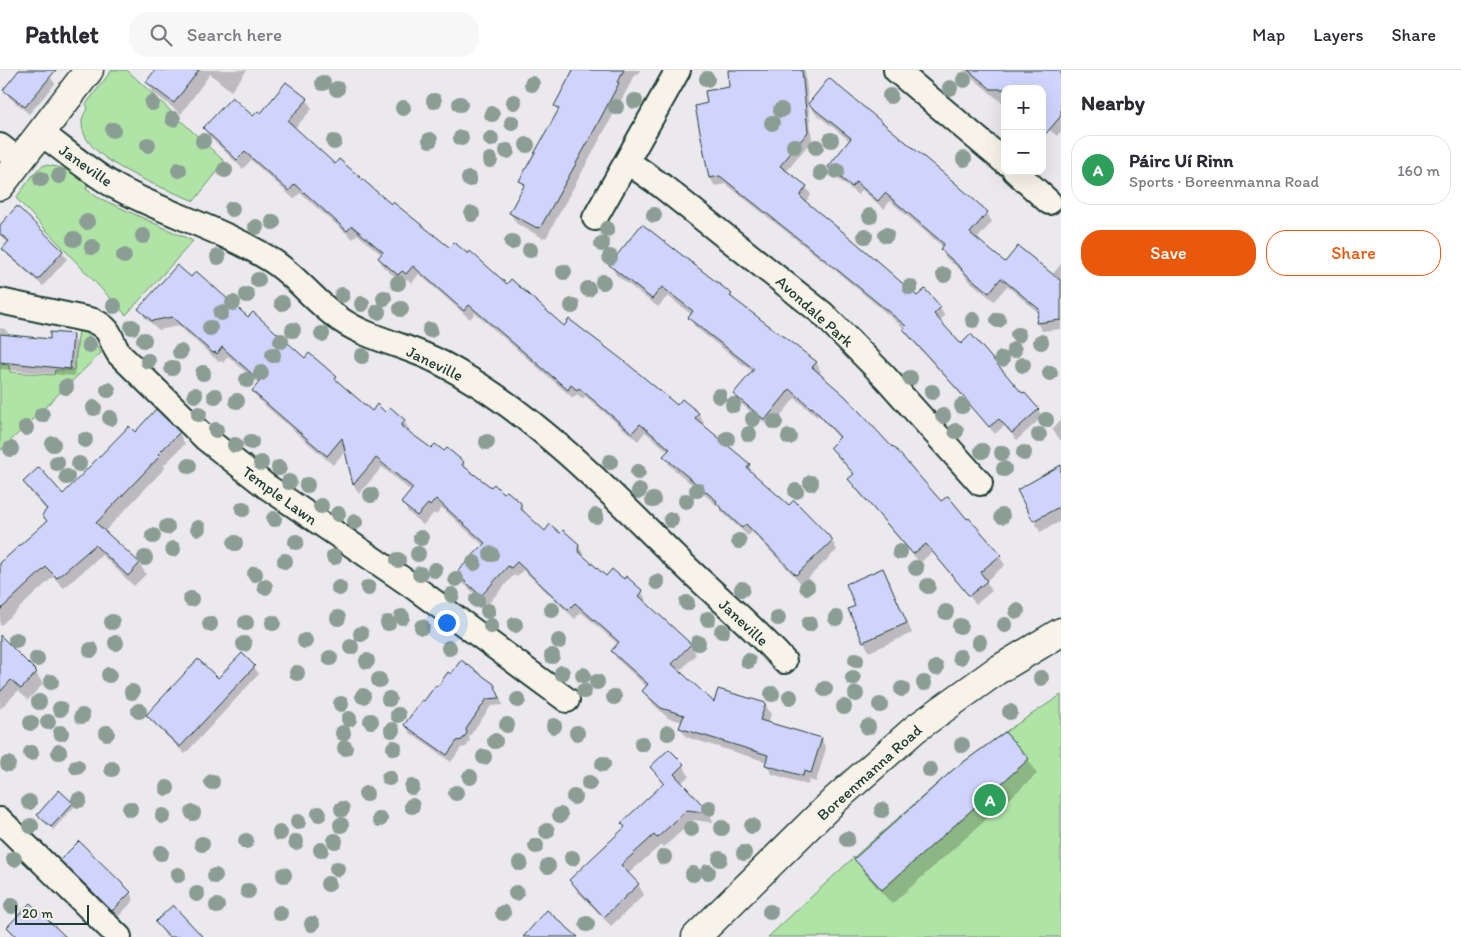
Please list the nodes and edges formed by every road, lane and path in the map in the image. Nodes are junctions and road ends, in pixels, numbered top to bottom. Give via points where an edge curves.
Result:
1 (90, 70) edge
2 (678, 70) edge
3 (896, 70) edge
4 (40, 133) junction
5 (9, 154) edge
6 (1001, 159) edge
7 (628, 162) junction
8 (1020, 175) edge
9 (0, 186) edge
10 (1050, 202) dead end
11 (595, 218) dead end
12 (0, 301) edge
13 (980, 483) dead end
14 (1061, 632) edge
15 (784, 661) dead end
16 (567, 700) dead end
17 (0, 820) edge
18 (119, 937) edge
19 (696, 937) edge

1 - 4 main road
2 - 7 street
3 - 6 street
4 - 5 main road
4 - 15 street, Janeville via 120,189 270,259 342,321 434,359 494,396 588,473
5 - 9 main road
7 - 11 street
7 - 13 street, Avondale Park via 823,314
8 - 10 street
12 - 16 street, Temple Lawn via 94,321 103,326 109,331 119,354 205,438 266,486 411,585
14 - 19 main road, Boreenmanna Road via 996,671 915,729 836,800
17 - 18 street

